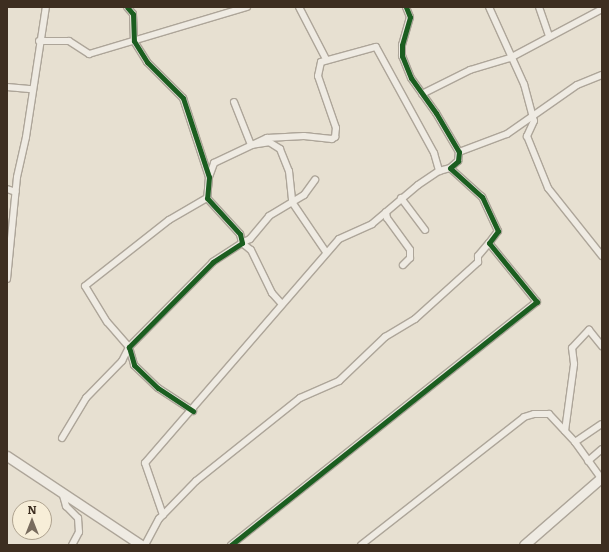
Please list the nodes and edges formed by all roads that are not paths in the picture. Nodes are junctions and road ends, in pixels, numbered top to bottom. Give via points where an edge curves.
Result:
1 (46, 7) edge
2 (127, 7) edge
3 (247, 7) edge
4 (299, 7) edge
5 (406, 7) edge
6 (489, 7) edge
7 (539, 7) edge
8 (602, 9) edge
9 (549, 36) junction
10 (39, 41) junction
11 (134, 42) junction
12 (510, 58) junction
13 (326, 59) junction
14 (602, 75) edge
15 (7, 86) edge
16 (32, 89) junction
17 (422, 94) junction
18 (234, 102) dead end
19 (533, 114) junction
20 (251, 144) junction
21 (459, 152) junction
22 (450, 168) junction
23 (438, 171) junction
24 (209, 177) junction
25 (315, 180) dead end
26 (7, 189) edge
27 (16, 192) junction
28 (207, 198) junction
29 (401, 198) junction
30 (292, 202) junction
31 (386, 212) junction
32 (425, 230) dead end
33 (242, 242) junction
34 (489, 243) junction
35 (600, 248) edge
36 (326, 252) junction
37 (602, 256) edge
38 (402, 265) dead end
39 (7, 279) edge
40 (282, 304) junction
41 (602, 346) edge
42 (128, 347) junction
43 (192, 411) junction
44 (602, 424) edge
45 (565, 431) junction
46 (62, 438) dead end
47 (575, 442) junction
48 (602, 449) edge
49 (7, 452) edge
50 (10, 458) edge
51 (588, 461) junction
52 (601, 478) edge
53 (62, 492) junction
54 (163, 515) junction
55 (72, 545) edge
56 (141, 545) edge
57 (145, 545) edge
58 (231, 545) edge
59 (361, 545) edge
60 (524, 545) edge

1 - 10 street
2 - 11 street via 134,22
3 - 11 street
4 - 13 street
5 - 17 street via 410,17 402,45 402,56 411,78
6 - 12 street
7 - 9 street
8 - 9 street
9 - 12 street
10 - 11 street via 69,42 89,54
10 - 16 street
11 - 24 street via 147,62 183,98
12 - 17 street via 470,70
12 - 19 street via 524,84
13 - 20 street via 321,62 318,76 336,128 335,137 267,138
13 - 23 street via 376,47 434,153
14 - 19 street via 577,85
15 - 16 street via 28,91
16 - 27 street
17 - 21 street
18 - 20 street
19 - 21 street via 507,134
19 - 35 street via 534,126 527,136 548,188
20 - 24 street via 214,162
20 - 30 street via 269,142 280,149 289,170
21 - 22 street via 458,161
22 - 23 street
22 - 34 street via 482,197 498,231
23 - 29 street
24 - 28 street
25 - 30 street via 304,195
26 - 27 street
27 - 39 street
28 - 33 street via 240,234
28 - 42 street via 169,220 85,286 107,322
29 - 31 street
29 - 32 street
30 - 33 street via 269,216 250,239
30 - 36 street
31 - 36 street via 372,224 339,239
31 - 38 street via 387,218 410,250 410,258
33 - 40 street via 251,250 272,293
33 - 42 street via 213,262
34 - 54 street via 478,256 478,262 415,319 385,337 339,381 300,398 196,481
34 - 58 street via 537,302
35 - 37 street
36 - 40 street
40 - 43 street via 220,374
41 - 45 street via 588,330 572,348 574,364
42 - 43 street via 134,365 158,388
42 - 46 street via 122,361 86,398
43 - 54 street via 146,463
44 - 47 street
45 - 47 street
45 - 59 street via 549,414 524,417
47 - 51 street
48 - 51 street
49 - 50 street
50 - 53 main road
51 - 52 street
52 - 60 main road
53 - 55 street via 66,506 78,518 79,532
53 - 56 main road
54 - 57 street

